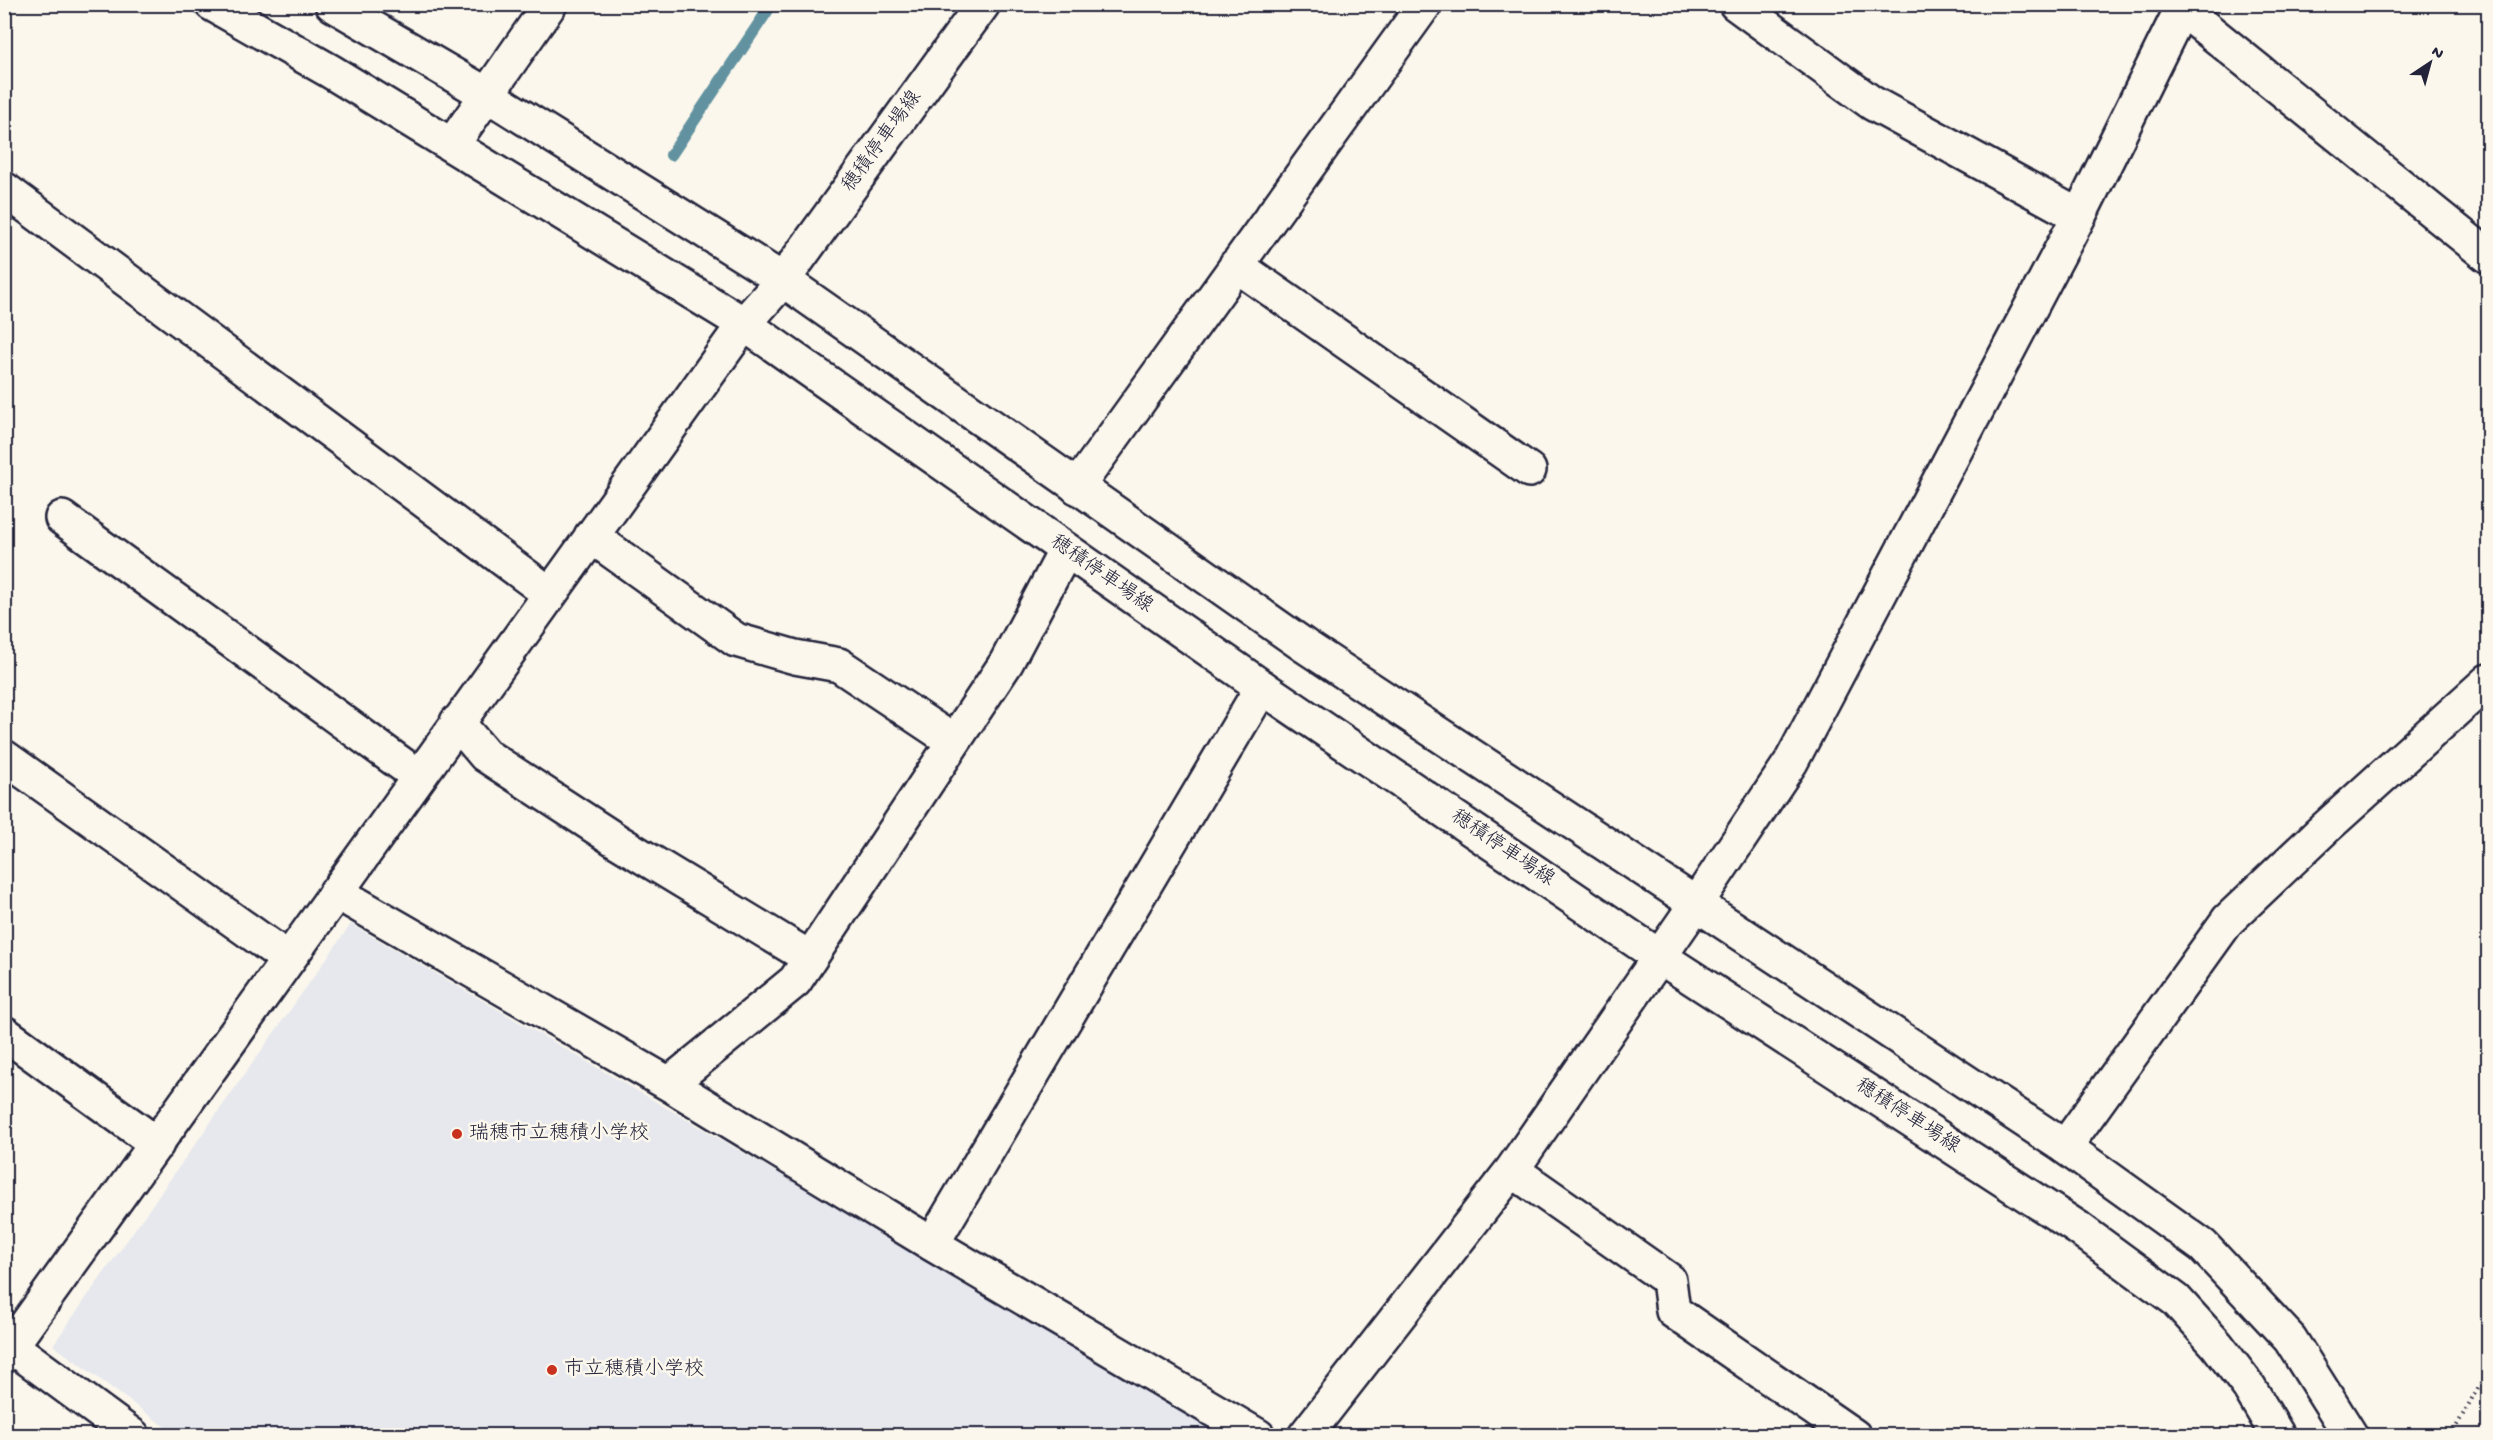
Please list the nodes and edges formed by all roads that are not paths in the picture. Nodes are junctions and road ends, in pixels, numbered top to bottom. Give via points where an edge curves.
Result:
1 (212, 4) edge
2 (332, 4) edge
3 (550, 4) edge
4 (982, 4) edge
5 (1425, 4) edge
6 (1736, 4) edge
7 (2183, 7) edge
8 (486, 94) junction
9 (452, 145) junction
10 (4, 189) edge
11 (2079, 216) junction
12 (2488, 256) edge
13 (1236, 265) junction
14 (783, 280) junction
15 (744, 324) junction
16 (1529, 470) dead end
17 (1077, 487) junction
18 (62, 518) dead end
19 (591, 536) junction
20 (1066, 550) junction
21 (550, 594) junction
22 (2488, 681) edge
23 (1262, 687) junction
24 (457, 722) junction
25 (953, 741) junction
26 (4, 757) edge
27 (418, 776) junction
28 (336, 892) junction
29 (1696, 904) junction
30 (1660, 957) junction
31 (810, 958) junction
32 (288, 959) junction
33 (4, 1033) edge
34 (669, 1084) junction
35 (157, 1144) junction
36 (2065, 1147) junction
37 (1512, 1170) junction
38 (932, 1244) junction
39 (8, 1351) edge
40 (133, 1436) edge
41 (1258, 1436) edge
42 (1305, 1436) edge
43 (1854, 1436) edge
44 (2278, 1436) edge
45 (2351, 1436) edge

1 - 9 street
2 - 8 street
3 - 8 street
4 - 14 street, 穂積停車場線
5 - 13 street
6 - 11 street via 1872,103
7 - 11 street
7 - 12 street
8 - 9 street
8 - 14 street
9 - 15 street
10 - 21 street
11 - 29 street via 1791,762
13 - 16 street
13 - 17 street
14 - 15 street, 穂積停車場線
14 - 17 street
15 - 19 street
15 - 20 street, 穂積停車場線
17 - 29 street via 1305,646
18 - 27 street
19 - 21 street
19 - 25 street via 736,640 839,665
20 - 23 street, 穂積停車場線
20 - 25 street via 1006,663
21 - 24 street
22 - 36 street via 2228,920
23 - 30 street, 穂積停車場線
23 - 38 street
24 - 27 street
24 - 31 street via 485,755 617,842
25 - 31 street
26 - 32 street
27 - 28 street
28 - 32 street
28 - 34 street
29 - 30 street
29 - 36 street
30 - 37 street
30 - 44 street, 穂積停車場線 via 2078,1228 2176,1300 2249,1387
31 - 34 street via 795,981
32 - 35 street
33 - 35 street
34 - 38 street
35 - 39 street
36 - 45 street via 2203,1246 2235,1278 2290,1339
37 - 42 street
37 - 43 street via 1669,1280 1673,1311
38 - 41 street
39 - 40 street

